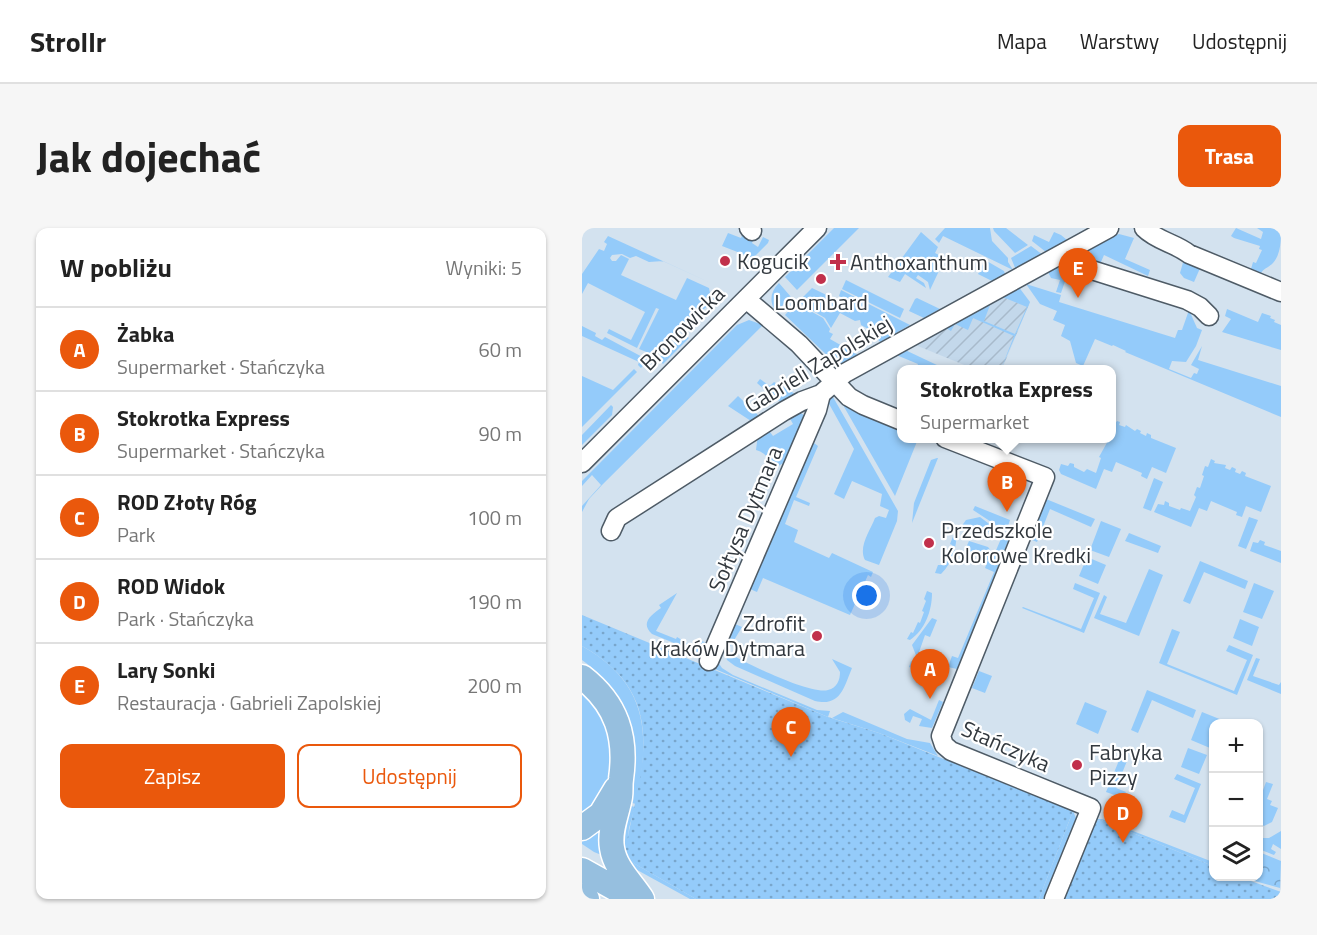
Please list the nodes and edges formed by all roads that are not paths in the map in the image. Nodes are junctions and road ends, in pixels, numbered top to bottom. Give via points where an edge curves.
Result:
1 (817, 228) edge
2 (1144, 228) edge
3 (1104, 229) edge
4 (1064, 254) junction
5 (1281, 292) edge
6 (746, 298) junction
7 (1209, 316) dead end
8 (834, 380) junction
9 (821, 394) junction
10 (897, 419) edge
11 (958, 443) edge
12 (582, 463) edge
13 (611, 531) dead end
14 (709, 661) dead end
15 (582, 676) edge
16 (620, 781) junction
17 (582, 828) edge
18 (582, 870) edge
19 (582, 896) edge
20 (587, 899) edge
21 (634, 899) edge
22 (642, 899) edge
23 (1054, 899) edge

1 - 6 street, Bronowicka
2 - 5 street via 1190,254
3 - 4 street, Gabrieli Zapolskiej
4 - 7 street via 1079,266 1187,300
4 - 8 street, Gabrieli Zapolskiej
6 - 8 street
6 - 12 street, Bronowicka
8 - 9 street, Gabrieli Zapolskiej
8 - 10 street via 854,400
9 - 13 street, Gabrieli Zapolskiej via 784,411 641,502 616,519
9 - 14 street, Sołtysa Dytmara
11 - 23 street, Stańczyka via 1045,477 941,736 951,751 1091,808
15 - 16 main road via 603,697 617,721 623,748
16 - 17 main road via 601,814
16 - 22 main road via 612,848 621,870
18 - 21 main road
19 - 20 main road

